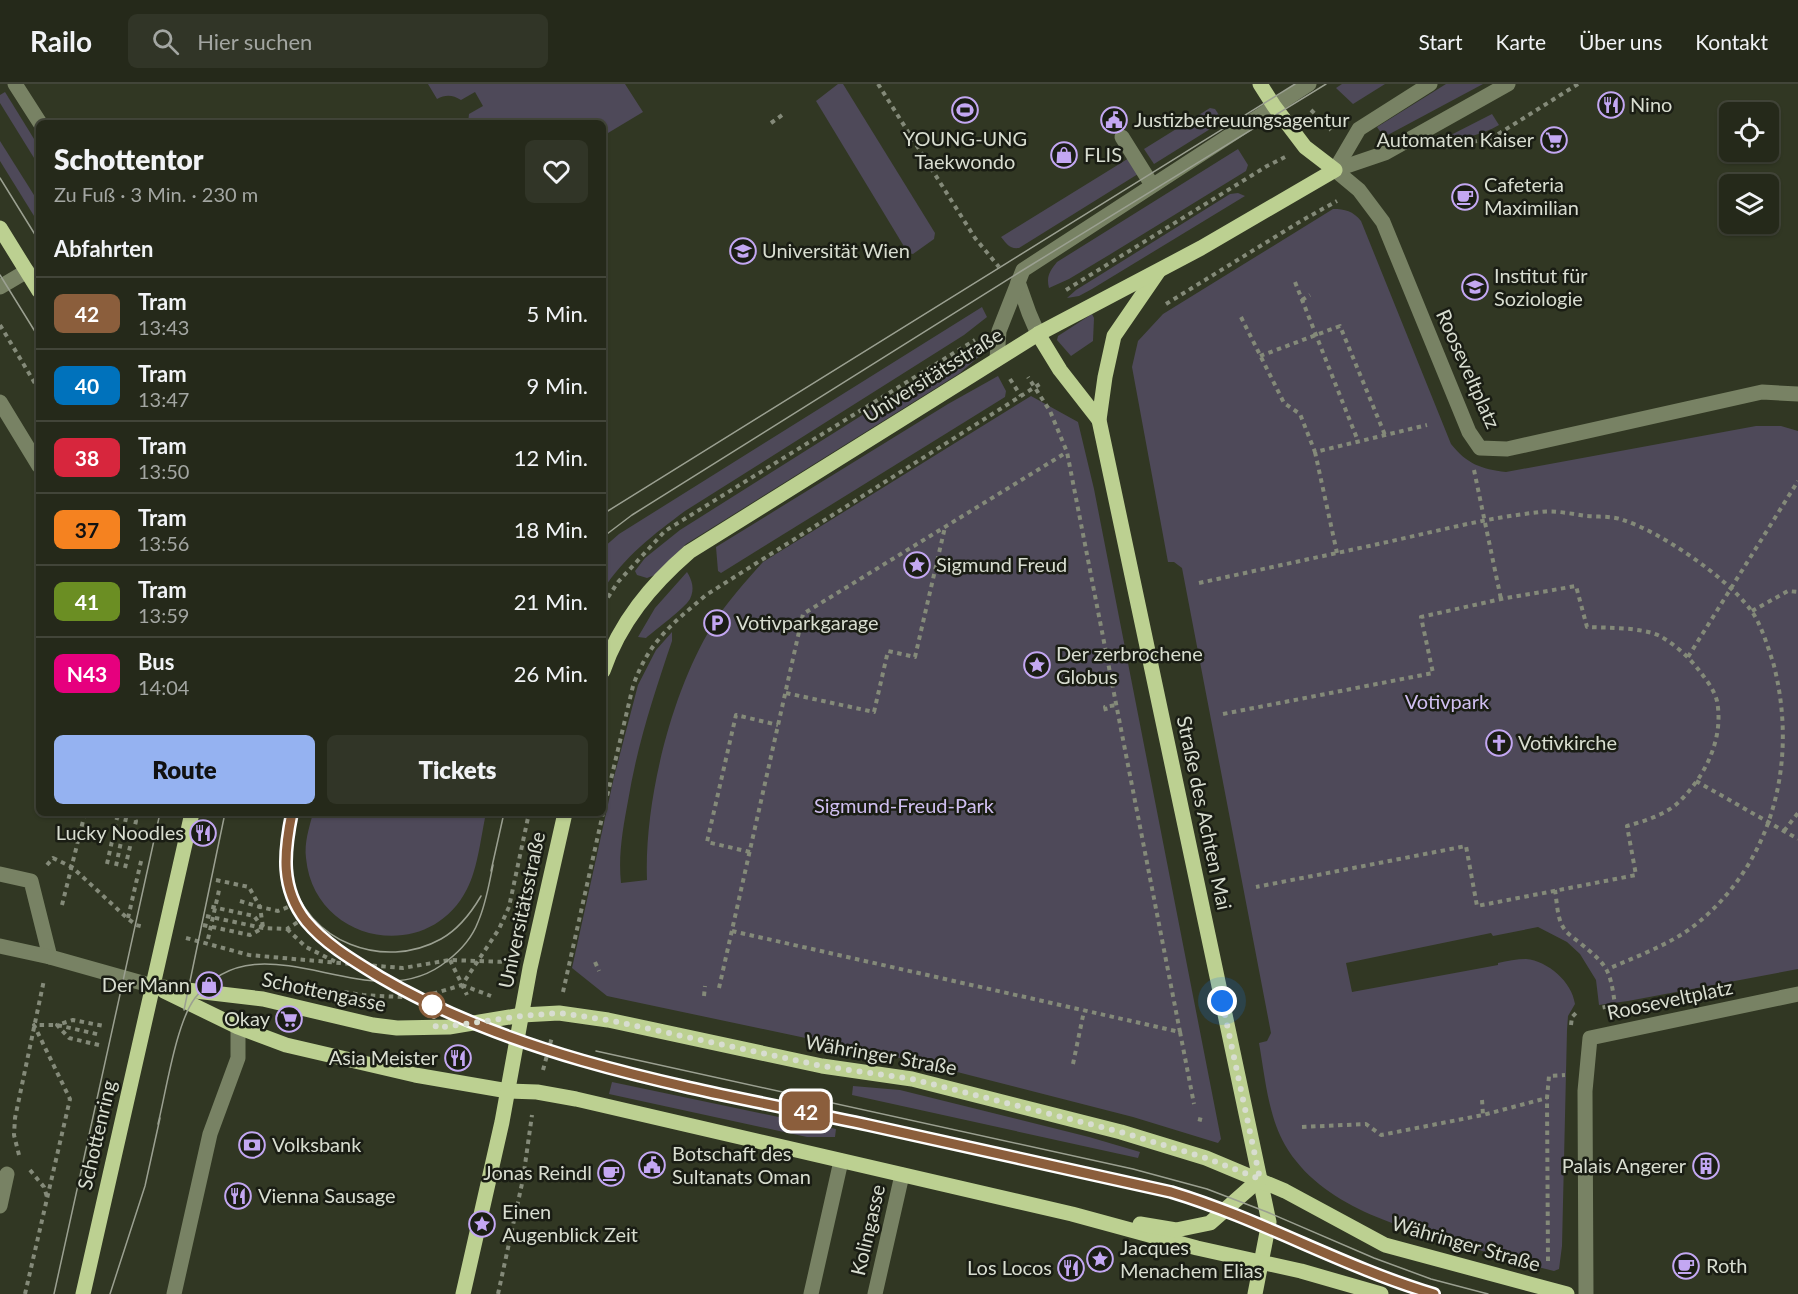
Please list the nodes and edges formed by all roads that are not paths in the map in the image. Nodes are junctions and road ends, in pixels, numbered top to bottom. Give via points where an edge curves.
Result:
1 (15, 84) edge
2 (1260, 84) edge
3 (1309, 84) edge
4 (1430, 84) edge
5 (1508, 84) edge
6 (1274, 106) junction
7 (38, 120) edge
8 (1122, 137) dead end
9 (1335, 170) junction
10 (1152, 185) junction
11 (0, 228) edge
12 (27, 271) junction
13 (1158, 272) junction
14 (1018, 282) junction
15 (36, 286) edge
16 (0, 287) edge
17 (1038, 334) junction
18 (997, 359) junction
19 (1798, 394) edge
20 (0, 402) edge
21 (1099, 420) junction
22 (36, 461) edge
23 (606, 664) edge
24 (191, 816) edge
25 (564, 816) edge
26 (0, 874) edge
27 (0, 946) edge
28 (50, 957) junction
29 (153, 986) junction
30 (1798, 994) edge
31 (522, 1016) junction
32 (238, 1027) junction
33 (508, 1090) junction
34 (841, 1161) junction
35 (7, 1174) dead end
36 (902, 1175) junction
37 (1260, 1179) junction
38 (0, 1206) edge
39 (1072, 1214) junction
40 (1261, 1262) junction
41 (83, 1294) edge
42 (174, 1294) edge
43 (463, 1294) edge
44 (811, 1294) edge
45 (875, 1294) edge
46 (1254, 1294) edge
47 (1381, 1294) edge
48 (1567, 1294) edge
49 (1586, 1294) edge

1 - 7 street
2 - 6 main road, Rooseveltplatz
3 - 6 street
4 - 9 street, Universitätsstraße via 1359,129
5 - 9 street, Universitätsstraße via 1385,153
6 - 9 main road, Rooseveltplatz via 1305,147
6 - 10 street
8 - 10 street
9 - 13 main road, Universitätsstraße
9 - 19 street, Rooseveltplatz via 1359,190 1383,222 1469,432 1480,448 1507,449 1762,392
10 - 14 street via 1023,270
11 - 12 main road
12 - 15 main road
12 - 16 street
13 - 17 main road, Universitätsstraße
13 - 21 main road, Straße des Achten Mai via 1114,336
14 - 17 street
14 - 18 street via 999,331
17 - 18 main road, Universitätsstraße
17 - 21 main road, Straße des Achten Mai
18 - 23 main road, Universitätsstraße via 689,552 634,610
20 - 22 street
21 - 37 main road, Straße des Achten Mai
24 - 29 main road, Schottenring
25 - 31 main road, Universitätsstraße
26 - 28 street via 31,881
27 - 28 street, Schottengasse
28 - 29 street, Schottengasse
29 - 31 main road, Schottengasse via 263,999 397,1028 449,1027
29 - 32 main road, Schottengasse
29 - 41 main road, Schottenring
30 - 49 street, Rooseveltplatz via 1590,1038 1586,1091
31 - 33 main road, Universitätsstraße
31 - 37 main road, Währinger Straße via 559,1013 608,1020 822,1066 912,1079 1121,1132
32 - 33 main road, Schottengasse via 286,1045 415,1075
32 - 42 street via 238,1058 210,1134
33 - 34 main road via 576,1099
33 - 43 main road, Universitätsstraße
34 - 36 main road
34 - 44 street, Kolingasse
35 - 38 street
36 - 39 main road
36 - 45 street, Kolingasse
37 - 39 main road via 1210,1223 1196,1227 1176,1230
37 - 40 main road, Straße des Achten Mai via 1269,1222
37 - 48 main road, Währinger Straße via 1385,1245
39 - 40 main road
40 - 46 main road, Straße des Achten Mai
40 - 47 main road

